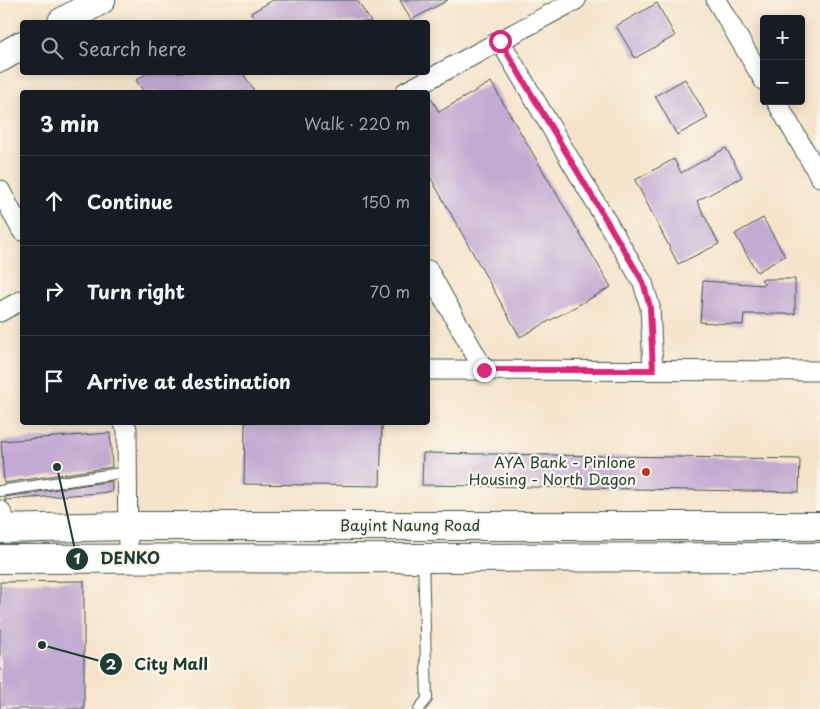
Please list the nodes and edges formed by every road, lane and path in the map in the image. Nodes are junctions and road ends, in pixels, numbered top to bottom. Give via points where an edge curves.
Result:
1 (101, 0) edge
2 (576, 0) edge
3 (716, 0) edge
4 (66, 20) edge
5 (500, 41) junction
6 (20, 46) edge
7 (0, 58) edge
8 (760, 74) edge
9 (409, 90) edge
10 (778, 105) edge
11 (820, 177) edge
12 (0, 190) edge
13 (20, 227) edge
14 (430, 274) edge
15 (20, 301) edge
16 (0, 312) edge
17 (430, 370) edge
18 (484, 370) junction
19 (653, 370) junction
20 (820, 371) edge
21 (129, 425) edge
22 (127, 472) junction
23 (0, 491) edge
24 (7, 525) edge
25 (128, 526) junction
26 (820, 526) edge
27 (423, 557) junction
28 (820, 557) edge
29 (128, 558) junction
30 (10, 559) edge
31 (419, 709) edge

1 - 4 main road
2 - 5 street
3 - 8 street
5 - 9 street
5 - 19 street via 643,282 650,307
6 - 7 main road
10 - 11 street
12 - 13 street
14 - 18 street
15 - 16 street
17 - 18 street
18 - 19 street
19 - 20 street
21 - 22 street
22 - 23 lane
22 - 25 street
24 - 25 main road, Bayint Naung Road
24 - 30 main road
25 - 26 main road, Bayint Naung Road
25 - 29 street
27 - 28 main road, Bayint Naung Road
27 - 29 main road, Bayint Naung Road
27 - 31 lane via 427,699
29 - 30 main road, Bayint Naung Road

